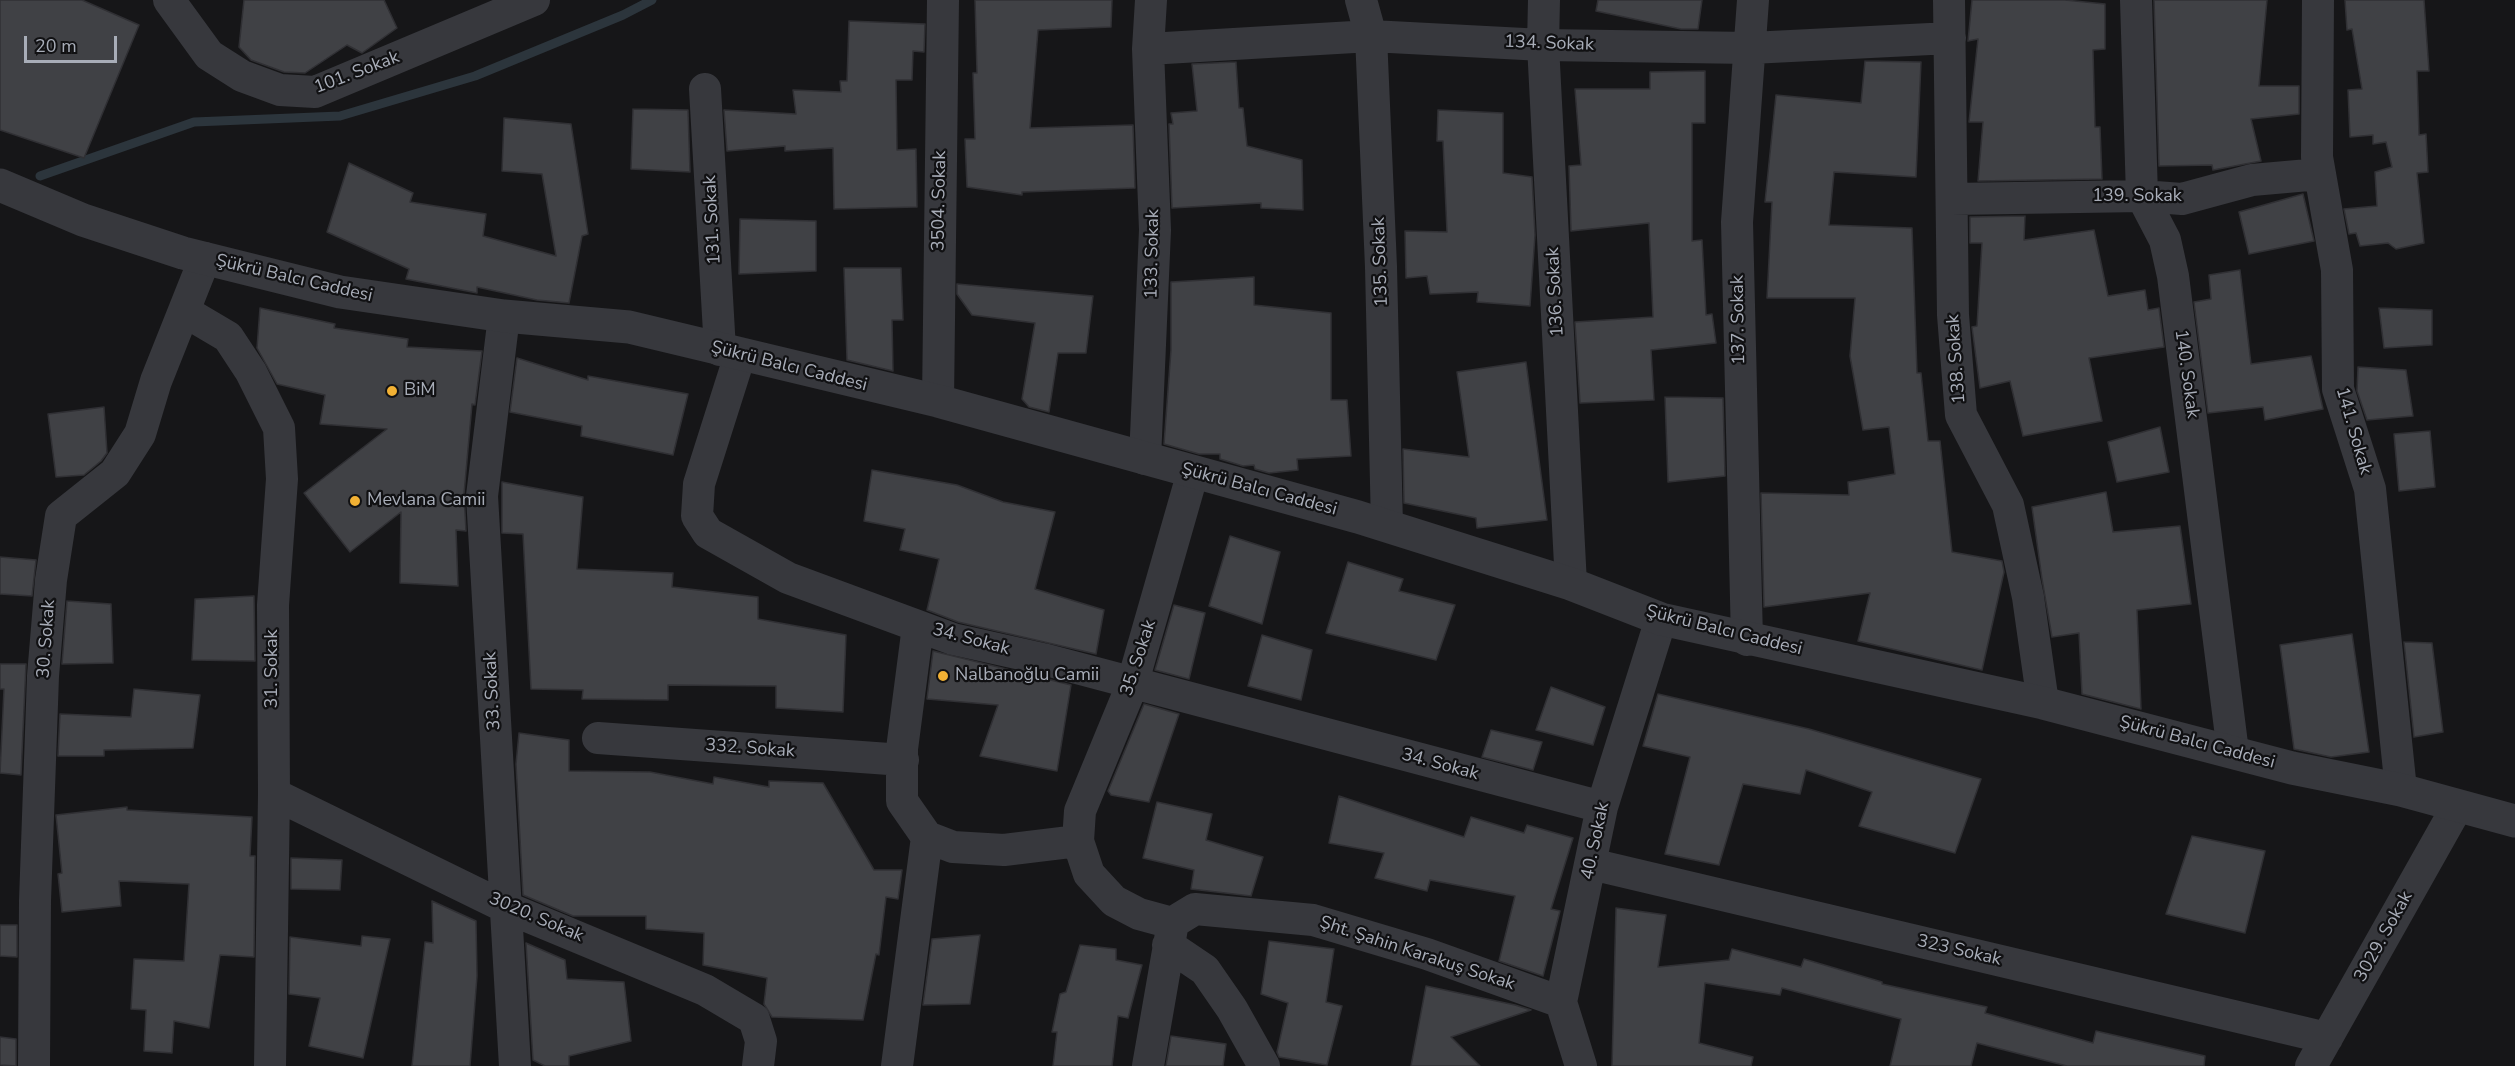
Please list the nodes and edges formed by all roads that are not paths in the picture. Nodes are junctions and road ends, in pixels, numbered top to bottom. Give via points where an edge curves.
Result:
1 (169, 0) edge
2 (534, 0) edge
3 (943, 0) edge
4 (1151, 0) edge
5 (1361, 0) edge
6 (1544, 0) edge
7 (1753, 0) edge
8 (1950, 0) edge
9 (2136, 0) edge
10 (2318, 0) edge
11 (1371, 36) junction
12 (1950, 38) junction
13 (1543, 45) junction
14 (1751, 48) junction
15 (1148, 49) junction
16 (705, 89) dead end
17 (2320, 174) junction
18 (0, 185) edge
19 (2142, 196) junction
20 (1952, 199) junction
21 (205, 258) junction
22 (184, 311) junction
23 (504, 316) junction
24 (730, 352) junction
25 (938, 401) junction
26 (1145, 459) junction
27 (1193, 472) junction
28 (1387, 526) junction
29 (1571, 584) junction
30 (1661, 619) junction
31 (918, 626) junction
32 (1748, 640) junction
33 (1132, 685) junction
34 (2043, 703) junction
35 (598, 738) dead end
36 (2234, 752) junction
37 (903, 760) junction
38 (2401, 790) junction
39 (274, 794) junction
40 (1602, 807) junction
41 (2457, 807) junction
42 (2515, 821) edge
43 (927, 837) junction
44 (1078, 841) junction
45 (1591, 864) junction
46 (505, 906) junction
47 (1170, 934) junction
48 (1561, 1002) junction
49 (2327, 1038) junction
50 (34, 1066) edge
51 (270, 1066) edge
52 (515, 1066) edge
53 (758, 1066) edge
54 (897, 1066) edge
55 (1148, 1066) edge
56 (1264, 1066) edge
57 (1581, 1066) edge
58 (2311, 1066) edge

1 - 2 street, 101. Sokak via 209,55 242,76 280,90 315,92
3 - 25 street, 3504. Sokak
4 - 15 street
5 - 11 street, 135. Sokak
6 - 13 street, 136. Sokak
7 - 14 street, 137. Sokak
8 - 12 street, 138. Sokak
9 - 19 street, 140. Sokak
10 - 17 street, 141. Sokak
11 - 13 street, 134. Sokak
11 - 15 street, 134. Sokak
11 - 28 street, 135. Sokak
12 - 14 street, 134. Sokak
12 - 20 street, 138. Sokak
13 - 14 street, 134. Sokak
13 - 29 street, 136. Sokak
14 - 32 street, 137. Sokak via 1737,222
15 - 26 street, 133. Sokak via 1155,230
16 - 24 street, 131. Sokak
17 - 19 street, 139. Sokak via 2252,180 2182,199
17 - 38 street, 141. Sokak via 2337,270 2338,389 2370,489
18 - 21 street, Şükrü Balcı Caddesi via 83,220
19 - 20 street, 139. Sokak
19 - 36 street, 140. Sokak via 2165,240 2173,276
20 - 34 street, 138. Sokak via 1953,315 1961,415 2008,506 2028,597
21 - 22 street, 30. Sokak
21 - 23 street, Şükrü Balcı Caddesi via 340,292
22 - 39 street, 31. Sokak via 228,337 279,428 282,479 273,605
22 - 50 street, 30. Sokak via 140,434 115,473 61,516 43,676
23 - 24 street, Şükrü Balcı Caddesi via 629,327
23 - 46 street, 33. Sokak via 482,496
24 - 25 street, Şükrü Balcı Caddesi
24 - 31 street, 34. Sokak via 699,484 697,516 708,533 788,578
25 - 26 street, Şükrü Balcı Caddesi
26 - 27 street, Şükrü Balcı Caddesi
27 - 28 street, Şükrü Balcı Caddesi
27 - 33 street, 35. Sokak
28 - 29 street, Şükrü Balcı Caddesi
29 - 30 street, Şükrü Balcı Caddesi
30 - 32 street, Şükrü Balcı Caddesi
30 - 40 street, 40. Sokak
31 - 33 street, 34. Sokak via 953,639 1043,659
31 - 37 street
32 - 34 street, Şükrü Balcı Caddesi
33 - 40 street, 34. Sokak
33 - 44 street, 35. Sokak via 1080,811
34 - 36 street, Şükrü Balcı Caddesi
35 - 37 street, 332. Sokak
36 - 38 street, Şükrü Balcı Caddesi
37 - 43 street via 902,801
38 - 41 street, Şükrü Balcı Caddesi
39 - 46 street, 3020. Sokak
39 - 51 street, 31. Sokak
40 - 45 street, 40. Sokak
41 - 42 street, Şükrü Balcı Caddesi
41 - 49 street, 3029. Sokak
43 - 44 street via 953,847 1004,850
43 - 54 street
44 - 47 street via 1089,874 1114,901
45 - 48 street, 40. Sokak
45 - 49 street, 323 Sokak
46 - 52 street, 33. Sokak
46 - 53 street, 3020. Sokak via 705,990 754,1019 761,1041
47 - 48 street, Şht. Şahin Karakuş Sokak via 1195,909 1313,920 1427,954
47 - 55 street
47 - 56 street via 1205,970
48 - 57 street, 40. Sokak
49 - 58 street, 3029. Sokak

